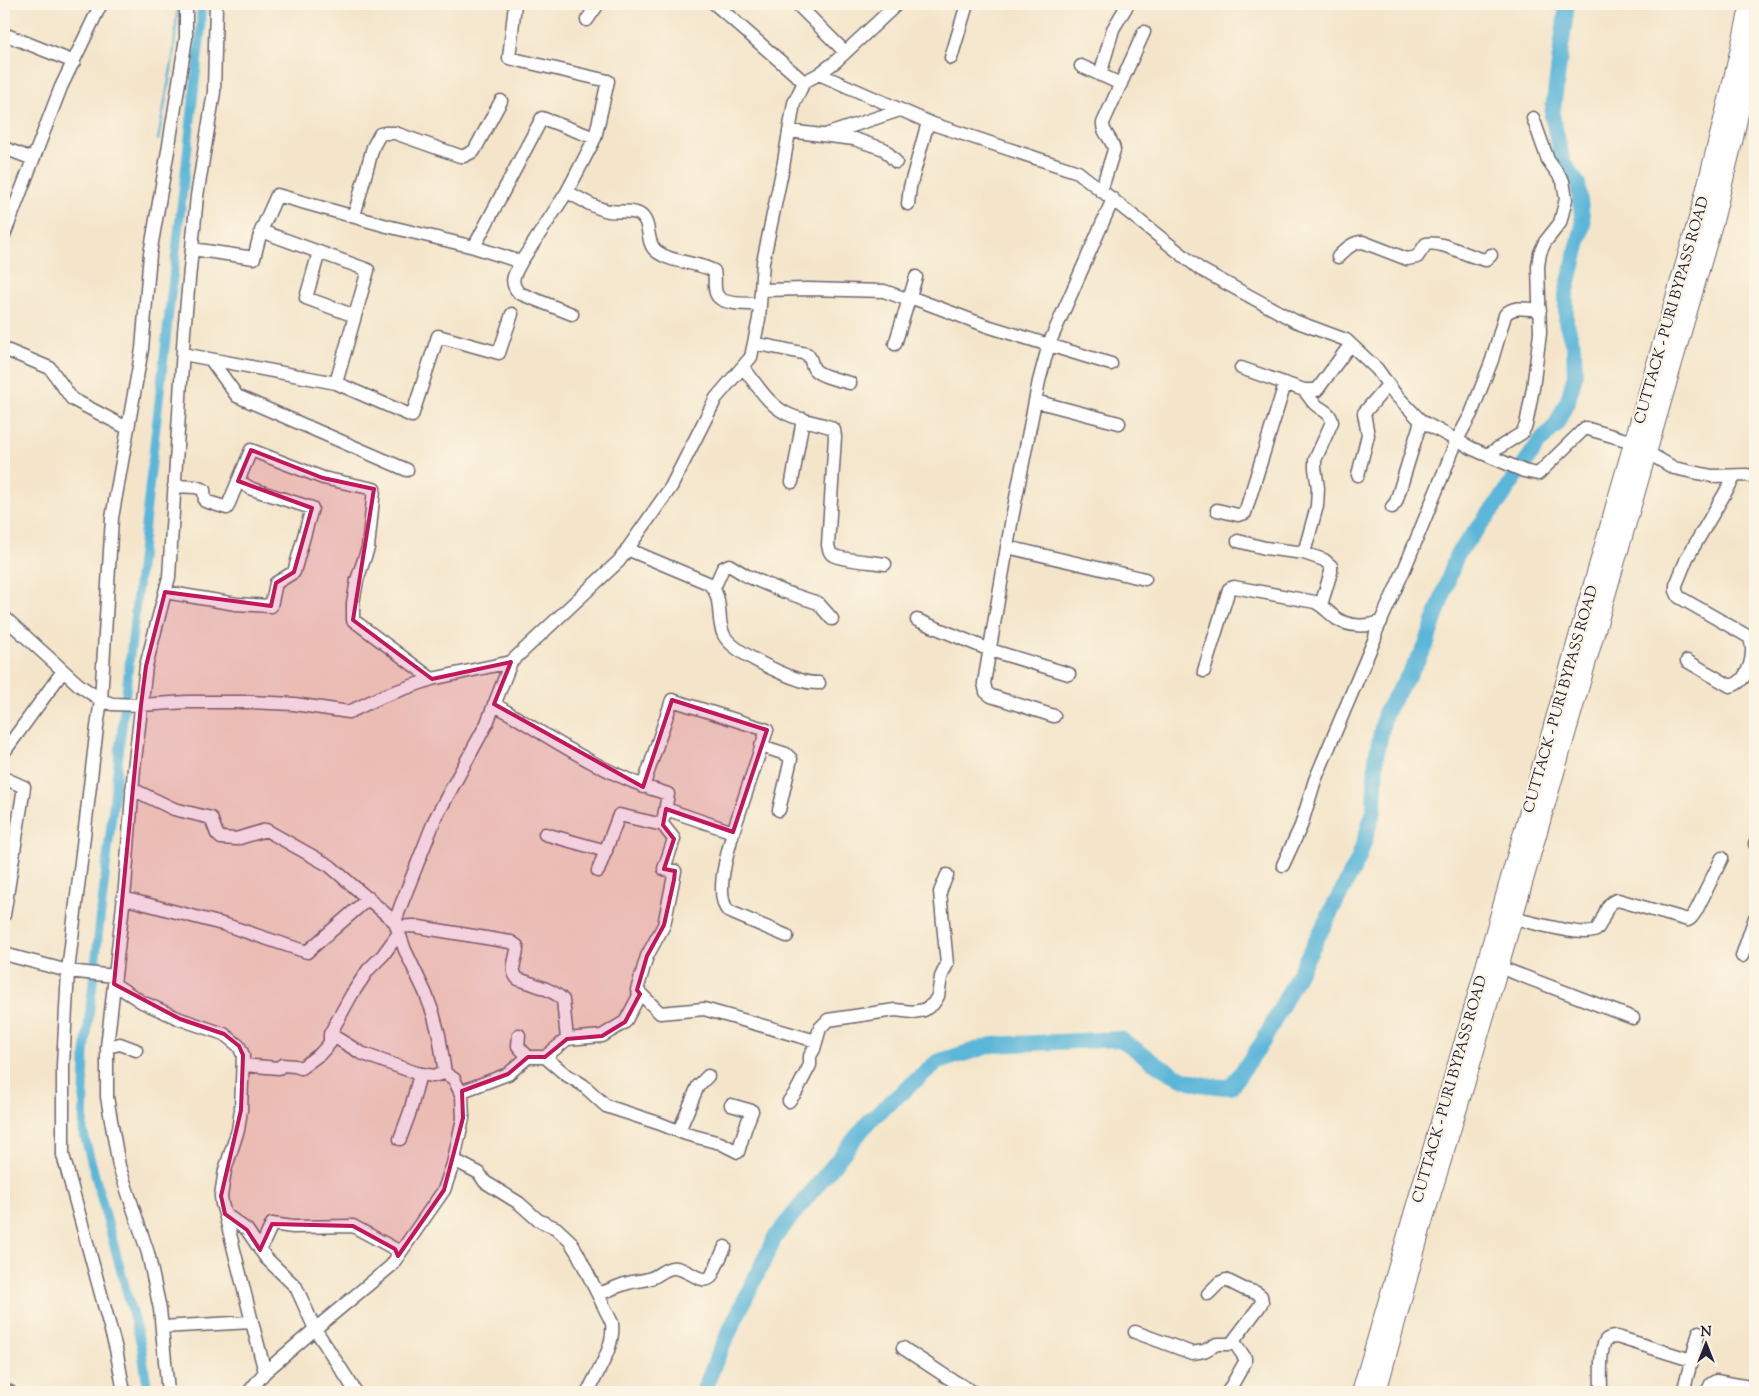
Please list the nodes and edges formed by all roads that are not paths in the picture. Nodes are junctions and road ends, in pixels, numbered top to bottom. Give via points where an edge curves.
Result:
1 (101, 4) edge
2 (186, 4) edge
3 (216, 4) edge
4 (515, 4) edge
5 (598, 4) edge
6 (715, 4) edge
7 (797, 4) edge
8 (897, 4) edge
9 (967, 4) edge
10 (1128, 4) edge
11 (1750, 4) edge
12 (587, 20) dead end
13 (1144, 32) dead end
14 (4, 34) edge
15 (1755, 38) edge
16 (845, 52) junction
17 (951, 58) dead end
18 (74, 62) junction
19 (1081, 66) dead end
20 (819, 74) junction
21 (1100, 75) junction
22 (804, 82) junction
23 (1121, 84) junction
24 (501, 102) dead end
25 (900, 110) junction
26 (1533, 118) dead end
27 (928, 122) junction
28 (789, 130) junction
29 (823, 135) junction
30 (595, 138) junction
31 (4, 148) edge
32 (33, 159) junction
33 (896, 162) dead end
34 (1101, 191) junction
35 (567, 192) junction
36 (1113, 199) junction
37 (908, 204) dead end
38 (354, 216) junction
39 (261, 231) junction
40 (4, 235) edge
41 (474, 247) junction
42 (192, 249) junction
43 (319, 252) junction
44 (1490, 255) dead end
45 (1338, 257) dead end
46 (521, 262) junction
47 (916, 277) dead end
48 (761, 290) junction
49 (910, 298) junction
50 (760, 304) junction
51 (1540, 310) junction
52 (512, 314) dead end
53 (572, 314) dead end
54 (355, 316) junction
55 (754, 343) junction
56 (895, 344) dead end
57 (1049, 344) junction
58 (1350, 345) junction
59 (4, 349) edge
60 (182, 354) junction
61 (211, 360) junction
62 (1111, 364) dead end
63 (743, 367) junction
64 (1241, 368) dead end
65 (336, 383) junction
66 (850, 383) dead end
67 (1285, 384) junction
68 (1388, 385) junction
69 (1304, 390) junction
70 (1035, 401) junction
71 (803, 419) junction
72 (1421, 421) junction
73 (1120, 423) dead end
74 (127, 428) junction
75 (1456, 440) junction
76 (1640, 448) junction
77 (1492, 457) junction
78 (407, 470) dead end
79 (1358, 475) dead end
80 (1735, 476) junction
81 (1755, 477) edge
82 (238, 480) junction
83 (792, 482) dead end
84 (174, 486) junction
85 (1392, 507) dead end
86 (1217, 510) dead end
87 (1238, 541) dead end
88 (1007, 547) junction
89 (627, 549) junction
90 (1304, 553) junction
91 (885, 564) dead end
92 (1145, 579) dead end
93 (714, 588) junction
94 (165, 592) junction
95 (1321, 605) junction
96 (4, 617) edge
97 (832, 619) dead end
98 (917, 620) dead end
99 (1380, 622) junction
100 (990, 650) junction
101 (1687, 661) dead end
102 (511, 662) junction
103 (1204, 670) dead end
104 (63, 671) junction
105 (1069, 674) dead end
106 (432, 679) junction
107 (818, 683) dead end
108 (107, 702) junction
109 (494, 704) junction
110 (137, 705) junction
111 (1054, 716) dead end
112 (761, 746) junction
113 (4, 752) edge
114 (4, 778) edge
115 (643, 787) junction
116 (132, 789) junction
117 (666, 809) junction
118 (779, 810) dead end
119 (663, 826) junction
120 (733, 832) junction
121 (545, 834) dead end
122 (606, 851) junction
123 (1722, 858) dead end
124 (1283, 866) dead end
125 (598, 871) dead end
126 (947, 875) dead end
127 (124, 898) junction
128 (369, 898) junction
129 (5, 899) edge
130 (4, 915) edge
131 (1512, 918) junction
132 (1755, 918) edge
133 (397, 927) junction
134 (787, 936) dead end
135 (4, 954) edge
136 (1742, 956) dead end
137 (1499, 967) junction
138 (68, 970) junction
139 (114, 980) junction
140 (640, 994) junction
141 (1633, 1018) dead end
142 (330, 1034) junction
143 (519, 1035) dead end
144 (567, 1039) junction
145 (816, 1041) junction
146 (107, 1047) junction
147 (136, 1050) dead end
148 (528, 1058) junction
149 (545, 1058) junction
150 (243, 1065) junction
151 (445, 1073) junction
152 (420, 1074) junction
153 (708, 1076) dead end
154 (460, 1092) junction
155 (789, 1101) dead end
156 (731, 1105) dead end
157 (679, 1131) junction
158 (400, 1139) dead end
159 (454, 1160) junction
160 (225, 1214) junction
161 (725, 1247) dead end
162 (260, 1250) junction
163 (398, 1256) junction
164 (598, 1294) junction
165 (1208, 1294) dead end
166 (252, 1322) junction
167 (162, 1327) junction
168 (315, 1329) junction
169 (1136, 1332) dead end
170 (1699, 1332) dead end
171 (1234, 1342) junction
172 (903, 1348) dead end
173 (1691, 1360) junction
174 (265, 1372) junction
175 (1755, 1388) edge
176 (4, 1389) edge
177 (10, 1392) edge
178 (124, 1392) edge
179 (168, 1392) edge
180 (249, 1392) edge
181 (356, 1392) edge
182 (588, 1392) edge
183 (973, 1392) edge
184 (1228, 1392) edge
185 (1361, 1392) edge
186 (1377, 1392) edge
187 (1601, 1392) edge
188 (1683, 1392) edge
189 (1707, 1392) edge

1 - 18 street
2 - 74 street via 186,38 150,254 142,349
3 - 42 street via 214,92
4 - 30 street via 509,58 608,81
5 - 12 street
6 - 22 street
7 - 16 street
8 - 16 street
9 - 17 street
10 - 21 street via 1113,29
11 - 76 highway, CUTTACK - PURI BYPASS ROAD
13 - 23 street
14 - 18 street
15 - 76 highway, CUTTACK - PURI BYPASS ROAD via 1715,217
16 - 20 street
18 - 32 street
19 - 21 street
20 - 22 street
20 - 25 street
21 - 23 street
22 - 28 street via 794,103
23 - 34 street via 1103,123 1114,150
24 - 38 street via 474,151 464,156 395,133 380,134 373,147
25 - 27 street
25 - 29 street
26 - 51 street via 1548,160 1564,181 1566,199 1560,223 1540,253
27 - 34 street via 1078,172
27 - 37 street
28 - 29 street
28 - 48 street via 763,262
29 - 33 street via 854,139 884,149
30 - 35 street
30 - 41 street via 542,118
31 - 32 street
32 - 40 street
34 - 36 street
35 - 46 street
35 - 50 street via 604,210 639,214 644,217 656,251 714,271 716,293 720,299
36 - 57 street
36 - 58 street via 1200,269 1295,321 1346,340
38 - 39 street via 277,195
38 - 41 street
39 - 42 street via 254,258
39 - 43 street
41 - 46 street
42 - 60 street
43 - 54 street via 306,298
43 - 54 street via 368,270
44 - 45 street via 1486,260 1478,259 1434,242 1426,244 1417,258 1407,259 1358,242
46 - 53 street via 513,282 519,293
47 - 49 street
48 - 49 street via 884,292
48 - 50 street
49 - 56 street
49 - 57 street
50 - 55 street
51 - 75 street via 1508,310 1471,414
51 - 77 street via 1534,388 1526,425 1522,433
52 - 65 street via 499,353 438,336 412,416
54 - 65 street
55 - 63 street via 751,357
55 - 66 street via 807,354 820,373
57 - 62 street
57 - 70 street
58 - 68 street via 1377,369
58 - 69 street via 1317,390
59 - 74 street via 50,368 72,398
60 - 61 street
60 - 84 street
61 - 65 street
61 - 78 street via 237,396
63 - 71 street via 779,410
63 - 89 street via 716,398 671,486
64 - 67 street
67 - 69 street
67 - 86 street via 1246,513 1238,515
68 - 72 street
68 - 79 street via 1364,413 1368,435
69 - 90 street via 1316,406 1327,411 1332,422 1315,460 1317,506
70 - 73 street
70 - 88 street
71 - 83 street
71 - 91 street via 834,430 828,536 831,554
72 - 75 street
72 - 85 street
74 - 108 street via 112,518
75 - 77 street
75 - 99 street
76 - 77 street via 1626,440 1585,428 1538,474 1524,472
76 - 80 street via 1674,468 1712,476
76 - 131 highway, CUTTACK - PURI BYPASS ROAD
76 - 185 highway, CUTTACK - PURI BYPASS ROAD
80 - 81 street
80 - 101 street via 1687,558 1676,591 1679,597 1749,637 1753,647 1750,662 1739,683 1730,686
82 - 84 street via 227,508 205,501 204,490
82 - 94 street via 252,489 312,508 294,572 276,583 271,606 236,604
82 - 106 street via 251,450 323,478 374,489 368,548 357,580 353,620
84 - 94 street via 169,577
87 - 90 street
88 - 92 street
88 - 100 street
89 - 93 street
89 - 102 street via 619,561
90 - 95 street via 1324,560 1330,566
93 - 97 street via 723,568 729,565 747,576 818,603
93 - 107 street via 723,634 729,642 767,668 802,681
94 - 110 street
95 - 99 street via 1339,620 1369,626
95 - 103 street via 1234,587 1229,589
96 - 104 street
98 - 100 street
99 - 124 street
100 - 105 street
100 - 111 street via 984,683 986,692
102 - 106 street
102 - 109 street
104 - 108 street
104 - 113 street
106 - 110 street via 349,712 249,702
108 - 110 street
108 - 138 street via 96,727
109 - 115 street via 574,752
109 - 133 street via 435,820 416,866
110 - 116 street
112 - 115 street via 767,730 672,700
112 - 118 street via 786,754 791,759
112 - 120 street
114 - 129 street via 24,787
115 - 117 street via 668,794
116 - 127 street
116 - 128 street via 174,809 211,818 221,838 236,839 266,830 330,866
117 - 119 street
117 - 120 street
119 - 122 street via 619,814
119 - 140 street via 674,839 664,869 675,871 674,880 664,925 646,956 637,990
120 - 134 street via 722,885 725,908
121 - 122 street
122 - 125 street
123 - 131 street via 1696,911 1688,920 1618,900 1609,905 1603,920 1592,933
126 - 145 street via 940,892 947,964 933,1004 918,1011 895,1010 828,1020 820,1028
127 - 128 street via 226,925 307,952
127 - 139 street
128 - 133 street
129 - 130 street
131 - 137 highway, CUTTACK - PURI BYPASS ROAD
132 - 136 street
133 - 142 street via 383,955 368,970
133 - 144 street via 413,926 515,944 515,975 561,996
133 - 151 street via 433,1013
135 - 138 street
137 - 141 street
137 - 186 highway, CUTTACK - PURI BYPASS ROAD
138 - 139 street
138 - 178 street via 63,1155 116,1349
139 - 146 street
139 - 150 street via 142,1002 224,1034 239,1046
140 - 144 street via 625,1022 602,1036
140 - 145 street via 660,1013 704,1009
142 - 150 street via 330,1043 301,1068
142 - 152 street via 361,1053
143 - 148 street via 518,1046
144 - 149 street
145 - 155 street via 810,1065
146 - 147 street via 120,1044
146 - 167 street via 107,1097 119,1166 148,1252
148 - 149 street
148 - 154 street via 508,1074
149 - 157 street via 606,1106
150 - 160 street via 238,1130 225,1170 221,1196
151 - 152 street via 433,1076
151 - 154 street via 454,1079
152 - 158 street
153 - 157 street via 698,1086
154 - 159 street via 463,1118
156 - 157 street via 752,1111 738,1152
159 - 163 street via 444,1190
159 - 164 street via 563,1234 578,1254
160 - 162 street via 247,1230
160 - 166 street
161 - 164 street via 708,1280 702,1281 687,1271 670,1268 652,1278
162 - 163 street via 272,1224 353,1226 395,1249
162 - 168 street via 296,1287
163 - 168 street via 391,1266
164 - 182 street via 613,1331
165 - 171 street via 1226,1280 1261,1296 1262,1302
166 - 167 street
166 - 174 street
167 - 179 street
168 - 174 street
168 - 181 street
169 - 171 street via 1192,1352
170 - 173 street
171 - 184 street via 1245,1362
172 - 183 street
173 - 187 street via 1611,1337 1603,1346
173 - 188 street
174 - 180 street
175 - 189 street via 1716,1381 1710,1384
176 - 177 street

